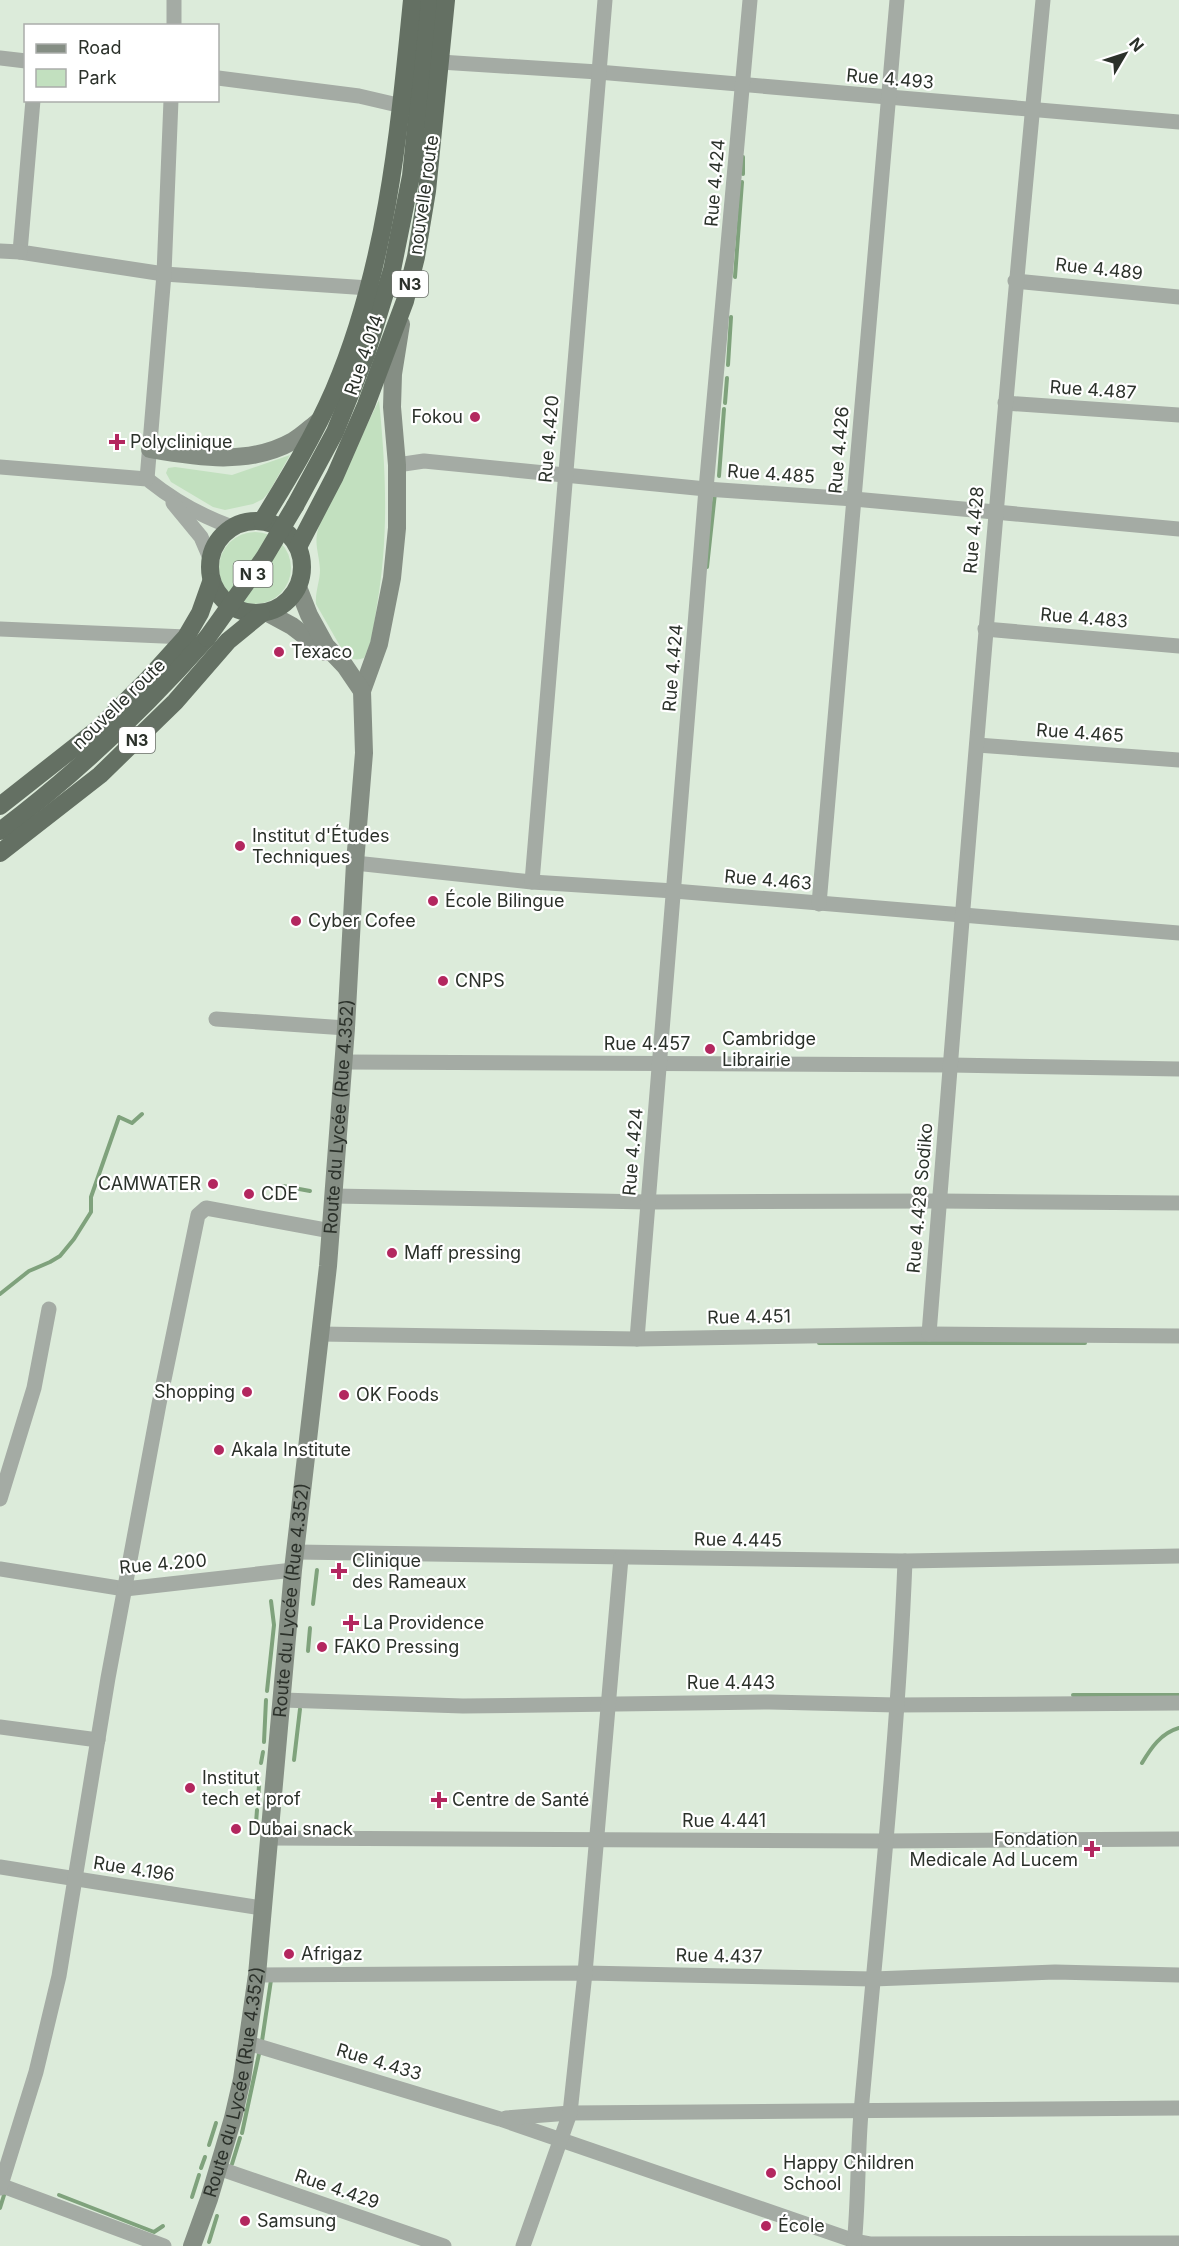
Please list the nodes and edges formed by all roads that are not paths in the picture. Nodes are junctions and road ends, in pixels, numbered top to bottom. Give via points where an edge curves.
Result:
1 (174, 0) edge
2 (412, 0) edge
3 (429, 0) edge
4 (446, 0) edge
5 (605, 0) edge
6 (750, 0) edge
7 (897, 0) edge
8 (1043, 0) edge
9 (174, 24) edge
10 (0, 58) edge
11 (24, 61) edge
12 (440, 62) junction
13 (598, 72) junction
14 (219, 78) edge
15 (743, 85) junction
16 (888, 98) junction
17 (33, 102) edge
18 (171, 102) edge
19 (402, 106) junction
20 (1032, 111) junction
21 (1179, 122) edge
22 (0, 251) edge
23 (20, 252) junction
24 (164, 274) junction
25 (1015, 281) junction
26 (369, 288) junction
27 (1179, 297) edge
28 (405, 301) junction
29 (1005, 404) junction
30 (1179, 415) edge
31 (319, 421) junction
32 (150, 449) junction
33 (397, 465) junction
34 (0, 467) edge
35 (565, 474) junction
36 (147, 479) junction
37 (706, 489) junction
38 (166, 494) junction
39 (854, 499) junction
40 (995, 513) junction
41 (262, 521) junction
42 (232, 527) junction
43 (1179, 529) edge
44 (298, 547) junction
45 (210, 558) junction
46 (211, 582) junction
47 (298, 587) junction
48 (265, 613) junction
49 (0, 629) edge
50 (985, 629) junction
51 (186, 637) junction
52 (207, 638) joint
53 (1179, 645) edge
54 (345, 666) junction
55 (362, 691) junction
56 (978, 745) junction
57 (1179, 760) edge
58 (0, 806) edge
59 (0, 831) edge
60 (0, 854) edge
61 (355, 863) junction
62 (532, 882) junction
63 (674, 891) junction
64 (819, 904) junction
65 (961, 916) junction
66 (1179, 933) edge
67 (216, 1019) dead end
68 (346, 1028) junction
69 (344, 1062) junction
70 (660, 1064) junction
71 (951, 1065) junction
72 (1179, 1070) edge
73 (334, 1196) junction
74 (939, 1201) junction
75 (648, 1202) junction
76 (1179, 1203) edge
77 (331, 1231) junction
78 (49, 1309) dead end
79 (321, 1334) junction
80 (929, 1334) junction
81 (1179, 1336) edge
82 (637, 1338) junction
83 (0, 1499) edge
84 (1179, 1556) edge
85 (621, 1558) junction
86 (295, 1561) junction
87 (905, 1561) junction
88 (0, 1569) edge
89 (125, 1590) junction
90 (283, 1700) junction
91 (609, 1704) junction
92 (896, 1704) junction
93 (1179, 1704) edge
94 (0, 1727) edge
95 (98, 1740) junction
96 (269, 1838) junction
97 (1179, 1839) edge
98 (596, 1840) junction
99 (885, 1841) junction
100 (0, 1867) edge
101 (75, 1880) junction
102 (262, 1908) junction
103 (585, 1973) junction
104 (257, 1975) junction
105 (1179, 1975) edge
106 (873, 1979) junction
107 (248, 2043) junction
108 (1179, 2108) edge
109 (861, 2109) junction
110 (570, 2113) junction
111 (500, 2119) junction
112 (562, 2140) junction
113 (218, 2168) junction
114 (0, 2186) edge
115 (1179, 2243) edge
116 (854, 2244) edge
117 (164, 2246) edge
118 (192, 2246) edge
119 (444, 2246) edge
120 (523, 2246) edge

1 - 9 street
2 - 19 highway, nouvelle route / N3
3 - 52 highway, Rue 4.014 / N 3, bridge via 411,176 392,270 366,356 335,432 295,506 264,558
4 - 12 highway, nouvelle route / N3
5 - 13 street, Rue 4.420
6 - 15 street, Rue 4.424
7 - 16 street, Rue 4.426
8 - 20 street, Rue 4.428
10 - 11 street
12 - 13 street, Rue 4.493
12 - 28 highway, nouvelle route / N3 via 427,191
13 - 15 street, Rue 4.493
13 - 35 street, Rue 4.420
14 - 19 street via 359,96
15 - 16 street, Rue 4.493
15 - 37 street, Rue 4.424
16 - 20 street, Rue 4.493
16 - 39 street, Rue 4.426
17 - 23 street
18 - 24 street
19 - 26 highway, nouvelle route / N3 via 383,228
20 - 21 street, Rue 4.493
20 - 25 street, Rue 4.428
22 - 23 street
23 - 24 street
24 - 26 street
24 - 32 street
25 - 27 street, Rue 4.489
25 - 29 street, Rue 4.428
26 - 31 highway, nouvelle route / N3 via 334,390
28 - 33 main road via 392,396
28 - 44 highway, nouvelle route / N3 via 366,405
29 - 30 street, Rue 4.487
29 - 40 street, Rue 4.428
31 - 32 main road via 294,441 252,455 198,457
31 - 41 highway, nouvelle route / N3
32 - 36 street
33 - 35 street, Rue 4.485 via 424,461
33 - 55 main road via 392,578 379,644
34 - 36 street
35 - 37 street, Rue 4.485
35 - 62 street, Rue 4.420
36 - 38 street
37 - 39 street, Rue 4.485
37 - 63 street, Rue 4.424
38 - 42 street
38 - 45 street via 201,537
39 - 40 street, Rue 4.485
39 - 64 street, Rue 4.426
40 - 43 street, Rue 4.485
40 - 50 street, Rue 4.428
41 - 42 highway
41 - 44 highway via 289,534
42 - 45 highway via 214,546
44 - 47 highway via 302,574
45 - 46 highway
46 - 48 highway via 231,607 246,613
46 - 51 highway, nouvelle route / N3
47 - 48 highway via 291,599
47 - 54 main road via 326,646
48 - 54 main road via 292,626
48 - 60 highway, nouvelle route / N3 via 228,641 175,702 100,775
49 - 51 street
50 - 53 street, Rue 4.483
50 - 56 street, Rue 4.428
51 - 58 highway, nouvelle route / N3 via 99,728
52 - 59 highway, nouvelle route / N3 via 78,770
54 - 55 main road
55 - 61 main road, Route du Lycée (Rue 4.352) via 364,753
56 - 57 street, Rue 4.465
56 - 65 street, Rue 4.428
61 - 62 street, Rue 4.463
61 - 68 main road, Route du Lycée (Rue 4.352)
62 - 63 street, Rue 4.463
63 - 64 street, Rue 4.463
63 - 70 street, Rue 4.424
64 - 65 street, Rue 4.463
65 - 66 street, Rue 4.463
65 - 71 street, Rue 4.428
67 - 68 street
68 - 69 main road, Route du Lycée (Rue 4.352)
69 - 70 street, Rue 4.457
69 - 73 main road, Route du Lycée (Rue 4.352)
70 - 71 street, Rue 4.457
70 - 75 street, Rue 4.424
71 - 72 street, Rue 4.457
71 - 74 street, Rue 4.428 Sodiko
73 - 75 street
73 - 77 main road, Route du Lycée (Rue 4.352)
74 - 75 street
74 - 76 street
74 - 80 street, Rue 4.428 Sodiko
75 - 82 street, Rue 4.424
77 - 79 main road, Route du Lycée (Rue 4.352)
77 - 89 street via 206,1208 200,1211
78 - 83 street via 32,1396
79 - 82 street, Rue 4.451
79 - 86 main road, Route du Lycée (Rue 4.352)
80 - 81 street, Rue 4.451
80 - 82 street, Rue 4.451
84 - 87 street, Rue 4.445
85 - 86 street, Rue 4.445
85 - 87 street, Rue 4.445
85 - 91 street
86 - 89 street, Rue 4.200
86 - 90 main road, Route du Lycée (Rue 4.352)
87 - 92 street
88 - 89 street, Rue 4.200
89 - 95 street
90 - 91 street, Rue 4.443 via 463,1706
90 - 96 main road, Route du Lycée (Rue 4.352)
91 - 92 street, Rue 4.443
91 - 98 street
92 - 93 street, Rue 4.443
92 - 99 street
94 - 95 street
95 - 101 street
96 - 98 street, Rue 4.441
96 - 102 main road, Route du Lycée (Rue 4.352)
97 - 99 street, Rue 4.441
98 - 99 street, Rue 4.441
98 - 103 street
99 - 106 street
100 - 101 street, Rue 4.196
101 - 102 street, Rue 4.196
101 - 114 street via 48,2024
102 - 104 main road, Route du Lycée (Rue 4.352)
103 - 104 street, Rue 4.437
103 - 106 street, Rue 4.437
103 - 110 street
104 - 107 main road, Route du Lycée (Rue 4.352)
105 - 106 street, Rue 4.437 via 1055,1972
106 - 109 street
107 - 111 street, Rue 4.433
107 - 113 main road, Route du Lycée (Rue 4.352)
108 - 109 street
109 - 110 street
109 - 116 street
110 - 111 street
110 - 112 street
111 - 112 street, Rue 4.433
112 - 116 street, Rue 4.433
112 - 120 street
113 - 118 main road, Route du Lycée (Rue 4.352)
113 - 119 street, Rue 4.429
114 - 117 street
115 - 116 street, Rue 4.433

